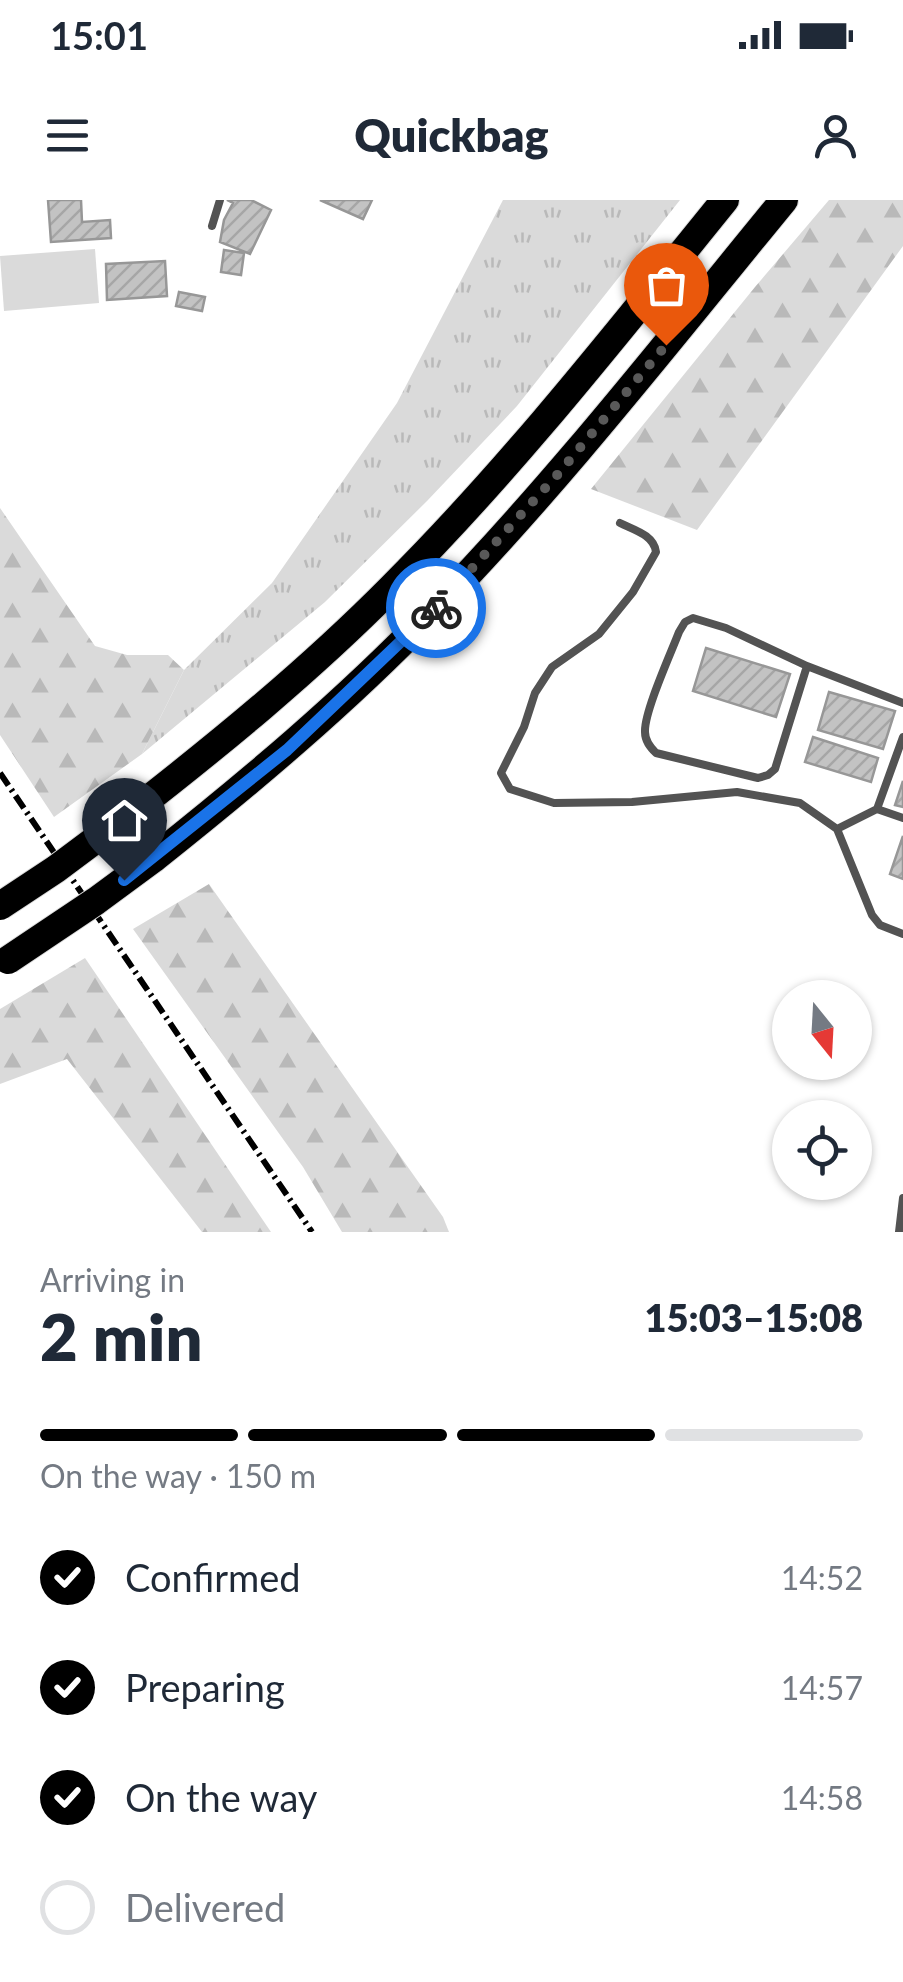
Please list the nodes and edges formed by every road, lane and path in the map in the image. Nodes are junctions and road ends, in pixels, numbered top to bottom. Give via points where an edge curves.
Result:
1 (220, 200) edge
2 (725, 200) edge
3 (784, 200) edge
4 (212, 226) dead end
5 (620, 523) dead end
6 (806, 666) junction
7 (903, 703) edge
8 (903, 737) edge
9 (877, 810) junction
10 (903, 818) edge
11 (837, 830) junction
12 (0, 906) edge
13 (903, 934) edge
14 (4, 962) edge
15 (903, 1198) edge
16 (899, 1232) edge

1 - 4 lane
2 - 12 highway, bridge via 530,438 395,584 250,717
3 - 14 highway, bridge via 582,447 432,613 287,750 96,901
5 - 11 lane via 651,539 656,552 599,634 552,667 535,693 501,773 510,789 554,803 737,792 800,803
6 - 6 lane via 693,618 679,632 648,716 648,744 656,753 758,778 768,774
6 - 7 lane
8 - 9 lane
9 - 10 lane
9 - 11 lane
11 - 13 lane via 872,914
15 - 16 lane

